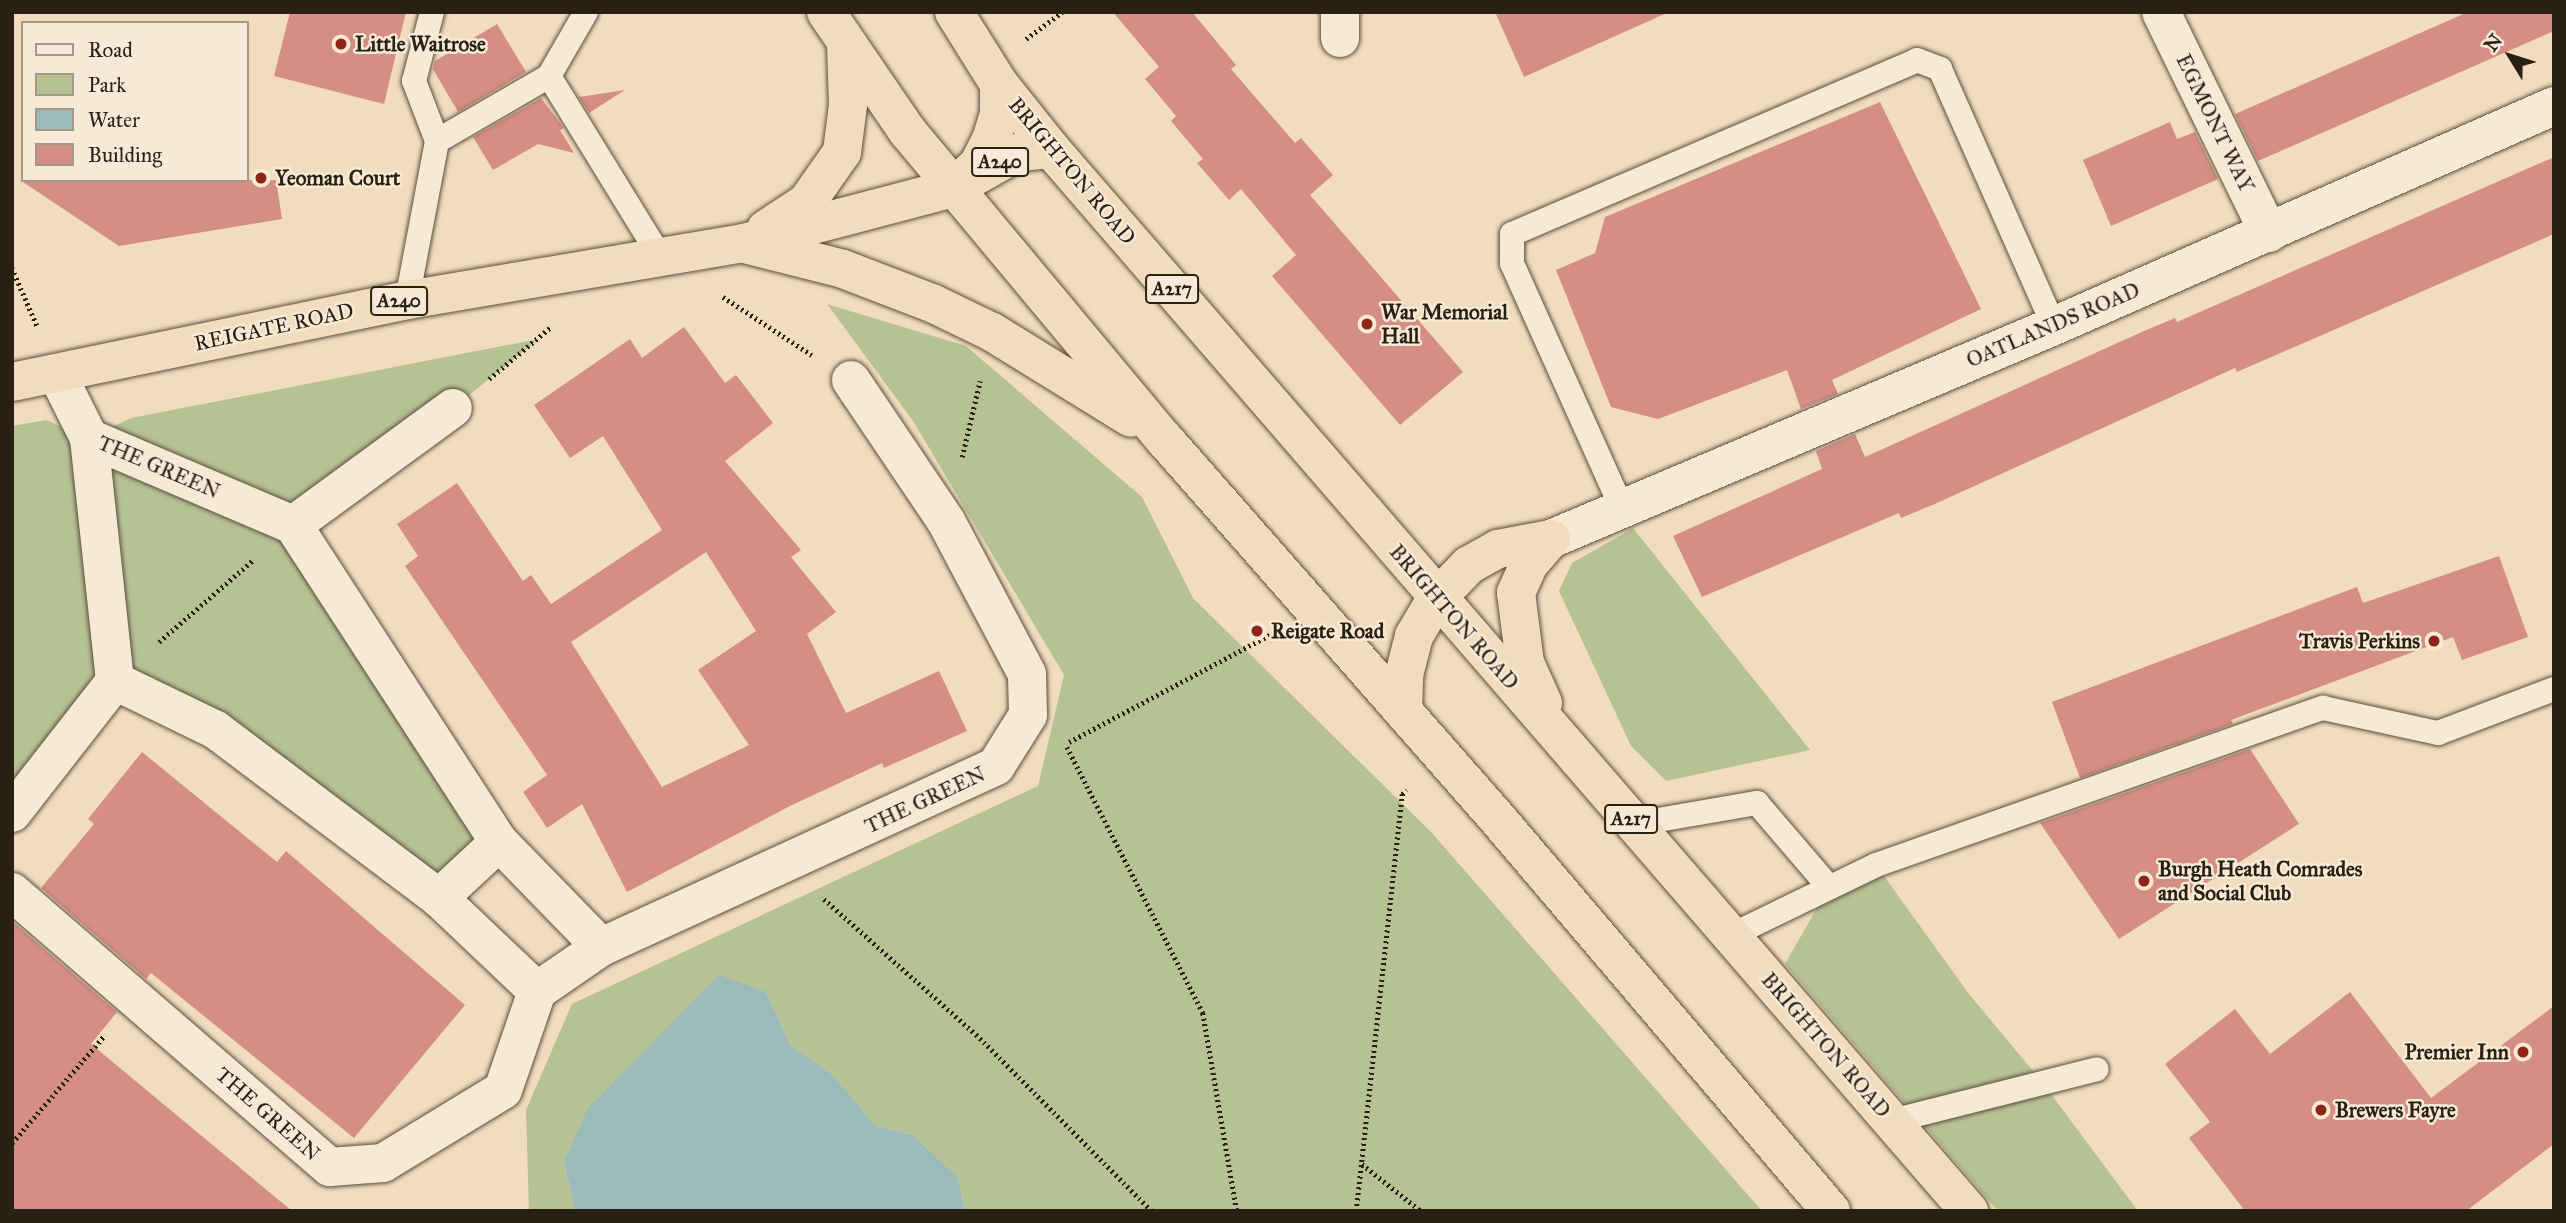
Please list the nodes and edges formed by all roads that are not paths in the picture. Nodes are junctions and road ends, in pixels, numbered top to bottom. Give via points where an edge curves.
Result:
1 (432, 12) edge
2 (586, 12) edge
3 (826, 12) edge
4 (954, 12) edge
5 (2161, 12) edge
6 (846, 45) junction
7 (549, 76) junction
8 (999, 84) junction
9 (2554, 106) edge
10 (437, 141) junction
11 (1051, 149) junction
12 (954, 188) junction
13 (2269, 233) junction
14 (744, 243) junction
15 (659, 255) junction
16 (407, 300) junction
17 (2054, 326) junction
18 (57, 374) junction
19 (851, 380) road end
20 (12, 382) edge
21 (453, 408) road end
22 (89, 438) junction
23 (1165, 440) junction
24 (1621, 506) junction
25 (293, 525) junction
26 (1550, 539) junction
27 (1436, 599) junction
28 (115, 681) junction
29 (2554, 689) edge
30 (1403, 711) junction
31 (1557, 734) junction
32 (12, 813) edge
33 (1635, 824) junction
34 (499, 842) junction
35 (1829, 887) junction
36 (12, 892) edge
37 (439, 898) junction
38 (1732, 935) junction
39 (601, 947) junction
40 (537, 991) junction
41 (2097, 1069) dead end
42 (1892, 1121) junction
43 (1831, 1211) edge
44 (1969, 1211) edge

1 - 10 lane via 414,81
2 - 7 lane
3 - 6 highway
4 - 8 highway, BRIGHTON ROAD / A217
5 - 13 street, EGMONT WAY
6 - 12 highway
6 - 14 highway via 848,105 842,152 807,202
7 - 10 lane
7 - 15 lane
8 - 11 highway, BRIGHTON ROAD / A217
8 - 12 highway via 999,114 991,140 978,165
9 - 13 street, OATLANDS ROAD
10 - 16 lane
11 - 12 highway, A240 via 1016,153
11 - 27 highway, BRIGHTON ROAD / A217
12 - 14 highway, A240
12 - 23 highway
13 - 17 street, OATLANDS ROAD
14 - 15 highway, REIGATE ROAD / A240
14 - 23 highway via 843,269 992,332
15 - 16 highway, REIGATE ROAD / A240
16 - 18 highway, REIGATE ROAD / A240
17 - 24 street, OATLANDS ROAD
17 - 24 lane via 1940,69 1917,60 1512,234 1512,263
18 - 20 highway, REIGATE ROAD / A240
18 - 22 street, THE GREEN
19 - 39 street, THE GREEN via 946,521 1027,674 1028,715 996,766 787,866
21 - 25 street
22 - 25 street, THE GREEN
22 - 28 street
23 - 30 highway
24 - 26 street, OATLANDS ROAD
25 - 34 street
26 - 27 highway via 1498,549 1469,565
26 - 31 highway via 1529,564 1516,593 1525,663
27 - 30 highway via 1414,636 1404,675
27 - 31 highway, BRIGHTON ROAD / A217
28 - 32 street
28 - 37 street via 216,730
29 - 35 lane via 2438,733 2323,708 1876,865
30 - 43 highway
31 - 33 highway, BRIGHTON ROAD / A217
33 - 35 lane via 1757,803
33 - 38 highway, BRIGHTON ROAD / A217
34 - 37 street
34 - 39 street
35 - 38 lane
36 - 40 street, THE GREEN via 330,1167 383,1163 503,1090
37 - 40 street
38 - 42 highway, BRIGHTON ROAD / A217
39 - 40 street, THE GREEN
41 - 42 lane
42 - 44 highway, BRIGHTON ROAD / A217

